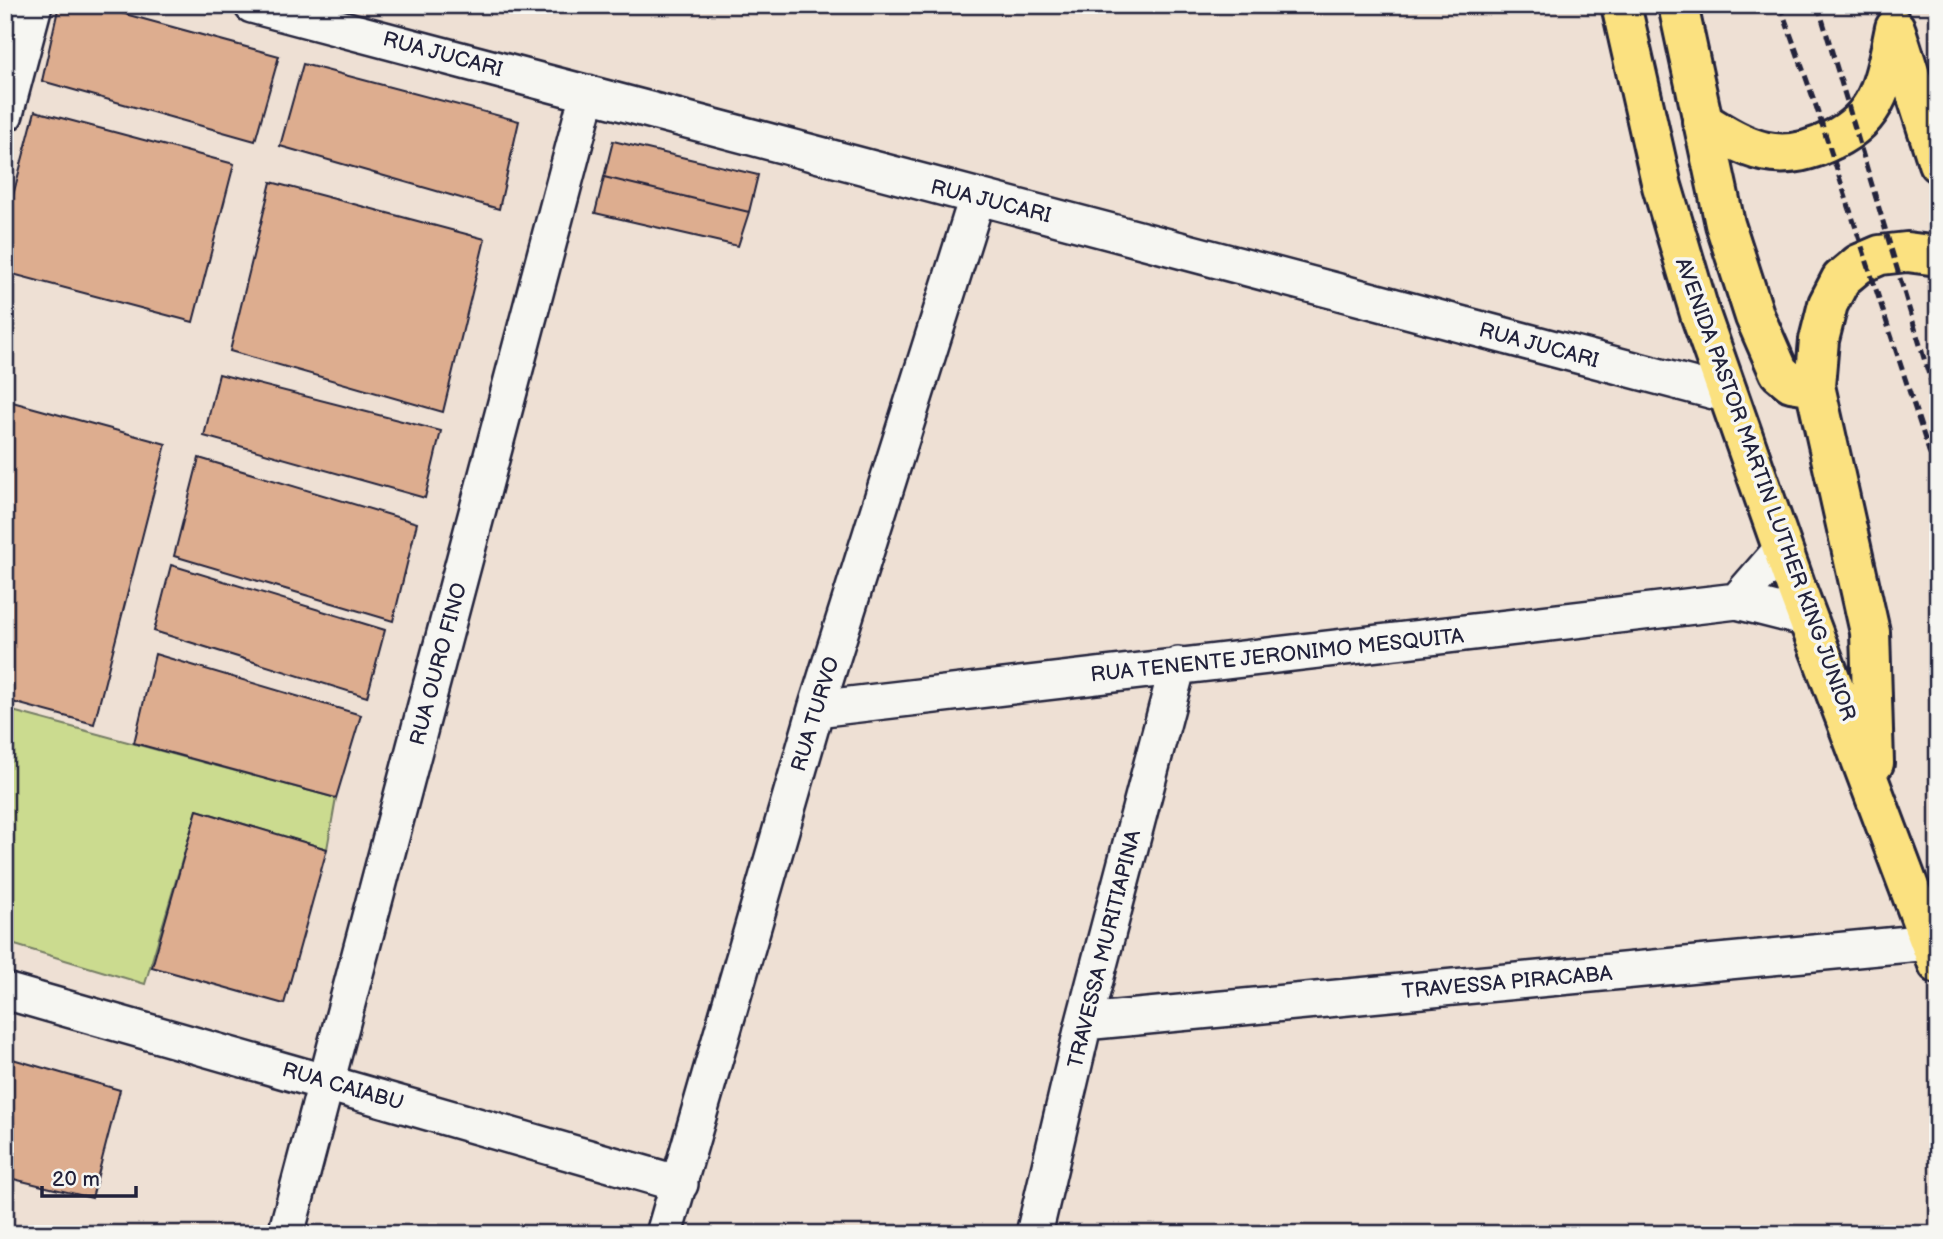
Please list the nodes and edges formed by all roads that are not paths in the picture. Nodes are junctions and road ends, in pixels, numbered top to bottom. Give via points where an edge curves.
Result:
1 (34, 5) edge
2 (252, 5) edge
3 (1621, 5) edge
4 (1678, 5) edge
5 (345, 16) edge
6 (1892, 17) edge
7 (587, 93) junction
8 (5, 114) edge
9 (1702, 121) junction
10 (1938, 163) edge
11 (977, 198) junction
12 (1938, 256) edge
13 (1815, 386) junction
14 (1729, 395) junction
15 (1783, 548) junction
16 (1737, 601) junction
17 (1808, 619) junction
18 (1178, 665) junction
19 (816, 709) junction
20 (1876, 793) junction
21 (1934, 953) edge
22 (5, 992) edge
23 (1084, 1022) junction
24 (327, 1081) junction
25 (680, 1184) junction
26 (286, 1234) edge
27 (664, 1234) edge
28 (1034, 1234) edge

1 - 8 street
2 - 5 street, RUA JUCARI
3 - 14 main road, AVENIDA PASTOR MARTIN LUTHER KING JUNIOR via 1662,186
4 - 9 main road
5 - 7 street, RUA JUCARI
6 - 9 main road via 1887,66 1877,97 1865,116 1843,135 1814,150 1782,156 1732,140
6 - 10 main road
7 - 11 street, RUA JUCARI
7 - 24 street, RUA OURO FINO
9 - 13 main road via 1725,224 1755,317 1779,372 1791,382
11 - 14 street, RUA JUCARI
11 - 19 street, RUA TURVO
12 - 13 main road via 1880,254 1841,279 1828,304 1819,340
13 - 20 main road via 1870,632
14 - 15 main road, AVENIDA PASTOR MARTIN LUTHER KING JUNIOR
15 - 16 street
15 - 17 main road, AVENIDA PASTOR MARTIN LUTHER KING JUNIOR
16 - 17 street, RUA TENENTE JERONIMO MESQUITA
16 - 18 street, RUA TENENTE JERONIMO MESQUITA
17 - 20 main road, AVENIDA PASTOR MARTIN LUTHER KING JUNIOR
18 - 19 street, RUA TENENTE JERONIMO MESQUITA
18 - 23 street, TRAVESSA MURITIAPINA
19 - 25 street, RUA TURVO
20 - 21 main road, AVENIDA PASTOR MARTIN LUTHER KING JUNIOR
21 - 23 street, TRAVESSA PIRACABA
22 - 24 street, RUA CAIABU
23 - 28 street, TRAVESSA MURITIAPINA
24 - 25 street, RUA CAIABU
24 - 26 street, RUA OURO FINO
25 - 27 street, RUA TURVO

